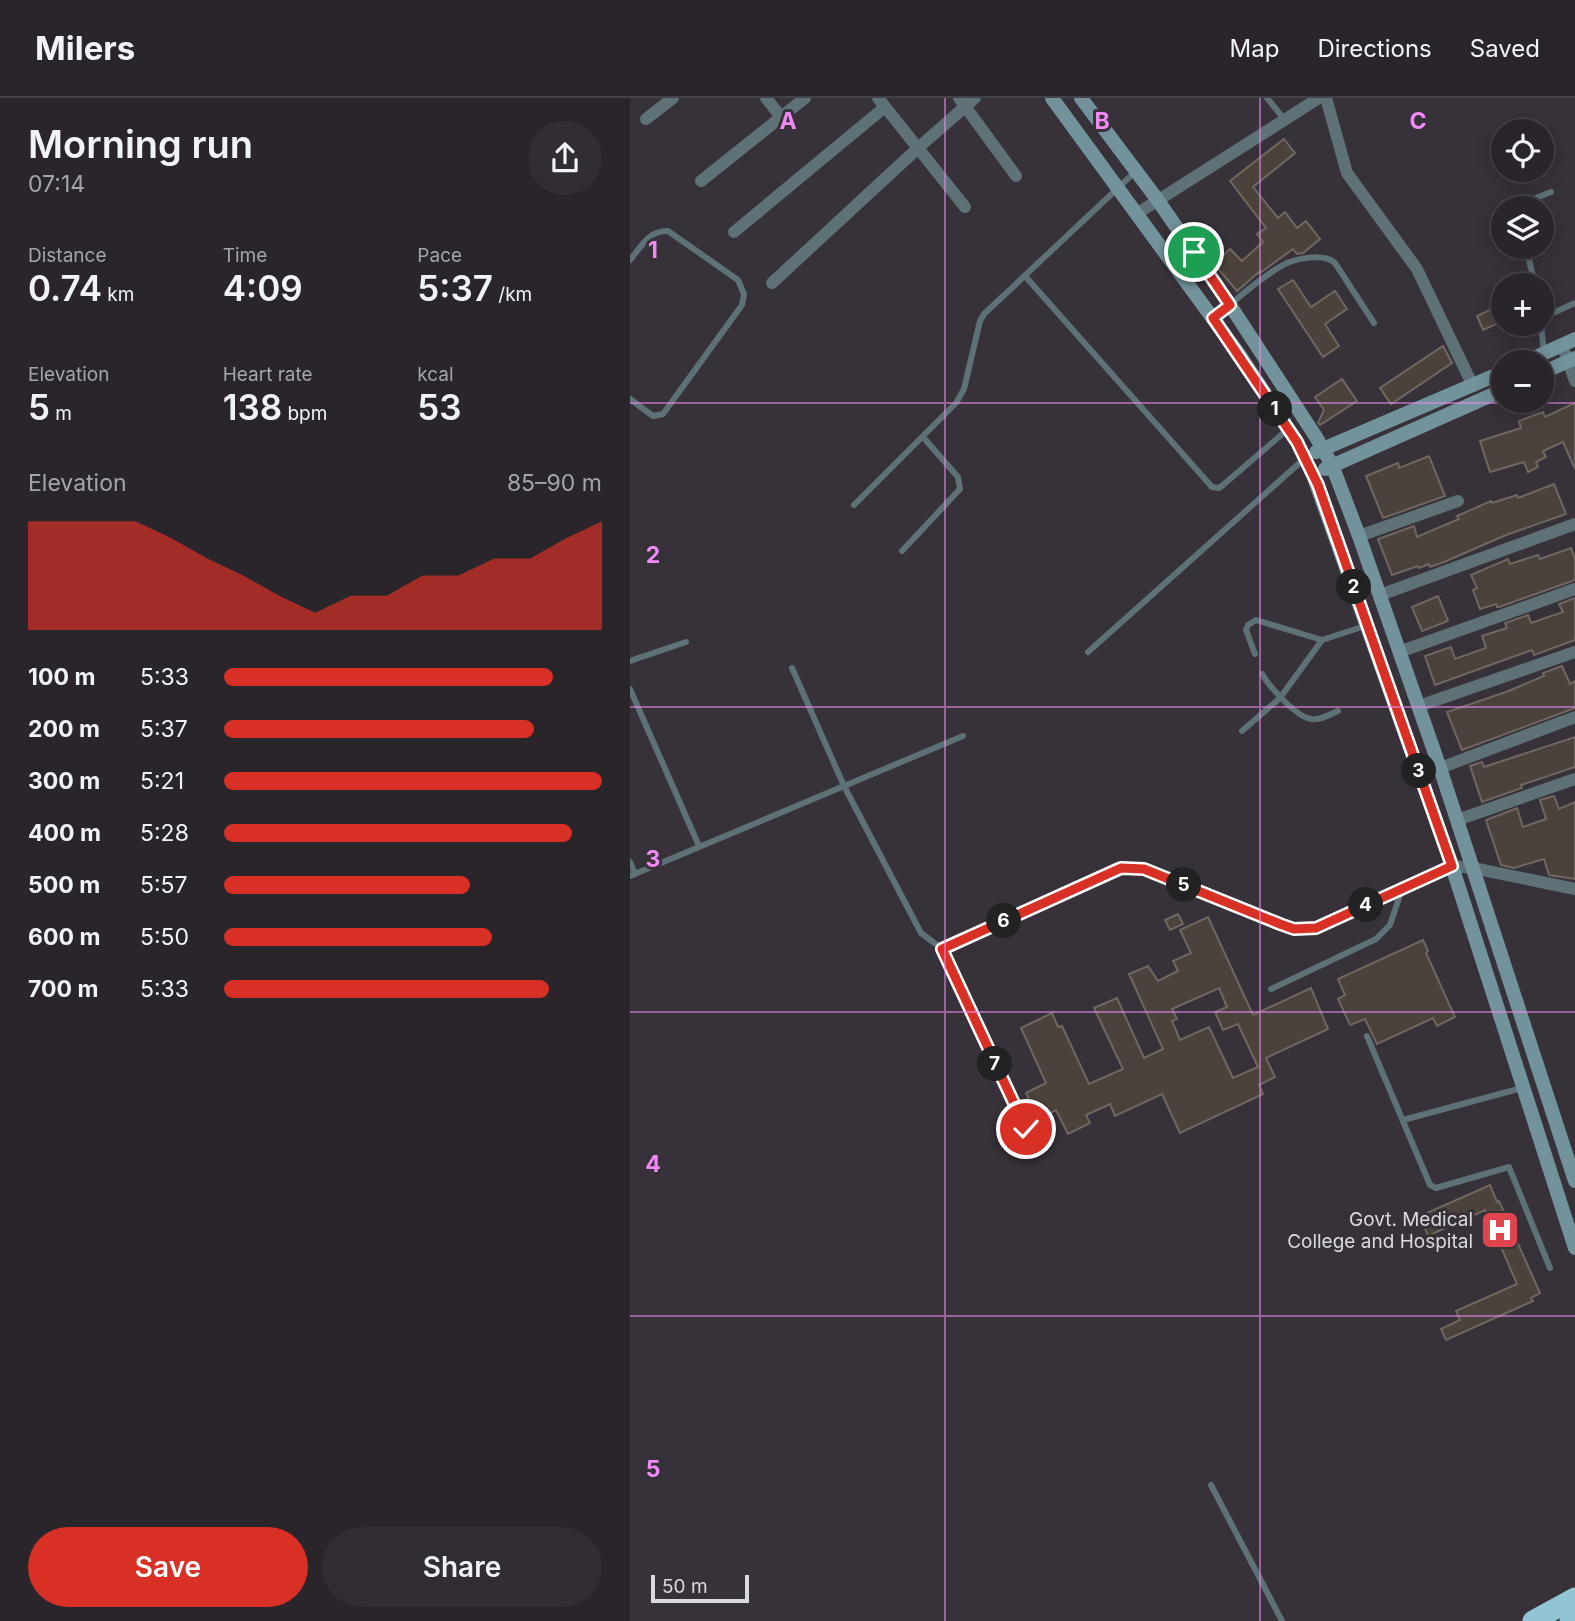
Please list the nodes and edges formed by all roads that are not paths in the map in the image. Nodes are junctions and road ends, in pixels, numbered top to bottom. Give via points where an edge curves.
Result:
1 (673, 98) edge
2 (766, 98) edge
3 (805, 98) edge
4 (1052, 98) edge
5 (1081, 98) edge
6 (1267, 98) edge
7 (1319, 98) edge
8 (1326, 98) edge
9 (966, 101) edge
10 (881, 102) edge
11 (781, 117) junction
12 (646, 119) dead end
13 (1284, 120) junction
14 (918, 148) junction
15 (1136, 170) junction
16 (1016, 176) dead end
17 (701, 181) dead end
18 (1118, 187) junction
19 (1551, 192) dead end
20 (1541, 196) edge
21 (1157, 199) junction
22 (965, 207) dead end
23 (1138, 213) junction
24 (734, 232) dead end
25 (630, 260) edge
26 (1025, 276) junction
27 (772, 283) dead end
28 (1575, 303) edge
29 (1230, 305) junction
30 (1554, 313) edge
31 (1213, 318) junction
32 (1374, 323) dead end
33 (1568, 342) edge
34 (1552, 350) edge
35 (1572, 360) edge
36 (1554, 368) edge
37 (1491, 378) edge
38 (1575, 381) edge
39 (1473, 386) junction
40 (1491, 395) edge
41 (630, 399) edge
42 (1288, 428) junction
43 (923, 437) junction
44 (1323, 449) junction
45 (1306, 458) junction
46 (1332, 465) junction
47 (1313, 475) junction
48 (1458, 501) dead end
49 (854, 505) dead end
50 (1575, 524) edge
51 (1359, 536) junction
52 (902, 551) dead end
53 (1575, 589) edge
54 (1380, 595) junction
55 (1367, 625) junction
56 (1322, 640) junction
57 (685, 642) dead end
58 (1088, 652) dead end
59 (1399, 652) junction
60 (1575, 652) edge
61 (1255, 654) dead end
62 (630, 661) edge
63 (792, 668) dead end
64 (1262, 674) dead end
65 (630, 689) edge
66 (1280, 698) junction
67 (1419, 706) junction
68 (1338, 711) dead end
69 (1575, 717) edge
70 (1242, 731) dead end
71 (963, 736) dead end
72 (1440, 768) junction
73 (1575, 779) edge
74 (844, 786) junction
75 (1457, 820) junction
76 (699, 846) junction
77 (630, 862) edge
78 (1452, 866) junction
79 (1473, 868) junction
80 (632, 875) edge
81 (1402, 889) junction
82 (1575, 889) edge
83 (942, 949) junction
84 (1271, 989) dead end
85 (1367, 1036) dead end
86 (1522, 1088) junction
87 (1403, 1120) junction
88 (1026, 1129) dead end
89 (1572, 1161) edge
90 (1575, 1181) edge
91 (1575, 1248) edge
92 (1550, 1268) dead end
93 (1211, 1485) dead end
94 (1575, 1598) edge
95 (1575, 1618) edge
96 (1282, 1621) edge
97 (1532, 1621) edge
98 (1570, 1621) edge

1 - 12 street
2 - 11 street
3 - 11 street
4 - 18 main road
5 - 15 main road
6 - 13 lane
7 - 13 street
8 - 39 street via 1347,173 1417,270
9 - 14 street
9 - 16 street
10 - 14 street
10 - 24 street
11 - 17 street
13 - 21 street
14 - 22 street
14 - 27 street
15 - 18 lane
15 - 21 main road
18 - 23 main road
18 - 26 lane
19 - 20 lane
21 - 23 street
21 - 29 main road
23 - 31 main road
25 - 41 lane via 648,237 661,231 675,234 738,280 744,293 742,306 663,414 653,416
26 - 42 lane via 1212,487 1223,485
26 - 43 lane via 980,321 961,396
28 - 30 lane
29 - 31 lane
29 - 32 lane via 1283,265 1330,258
29 - 44 main road
31 - 42 main road
33 - 34 main road
33 - 35 street
35 - 36 main road
35 - 38 street
37 - 39 main road
39 - 44 main road
40 - 46 main road
42 - 45 main road
43 - 49 lane
43 - 52 lane via 958,477 960,488
44 - 45 main road
44 - 46 main road
45 - 47 main road
45 - 58 lane
46 - 47 main road
46 - 51 main road
47 - 55 main road
48 - 51 street
50 - 54 street
51 - 54 main road
53 - 59 street
54 - 59 main road
55 - 56 lane
55 - 78 main road
56 - 61 lane via 1256,620 1246,631
56 - 66 lane
57 - 62 lane
59 - 67 main road
60 - 67 street
63 - 74 lane
64 - 66 lane
65 - 76 lane
66 - 68 lane via 1310,719
66 - 70 lane
67 - 72 main road
69 - 72 street
71 - 74 lane
72 - 75 main road
73 - 75 street
74 - 76 lane
74 - 83 lane via 921,933
75 - 79 main road
76 - 80 lane
77 - 80 lane
78 - 79 street
78 - 81 lane
78 - 86 main road
79 - 82 street
79 - 89 main road
81 - 83 lane via 1305,930 1144,869 1121,868
81 - 84 lane via 1390,925 1376,939
83 - 88 lane
85 - 87 lane
86 - 87 lane
86 - 91 main road
87 - 92 lane via 1432,1188 1511,1168
89 - 90 main road
93 - 96 lane
94 - 97 highway
95 - 98 highway

